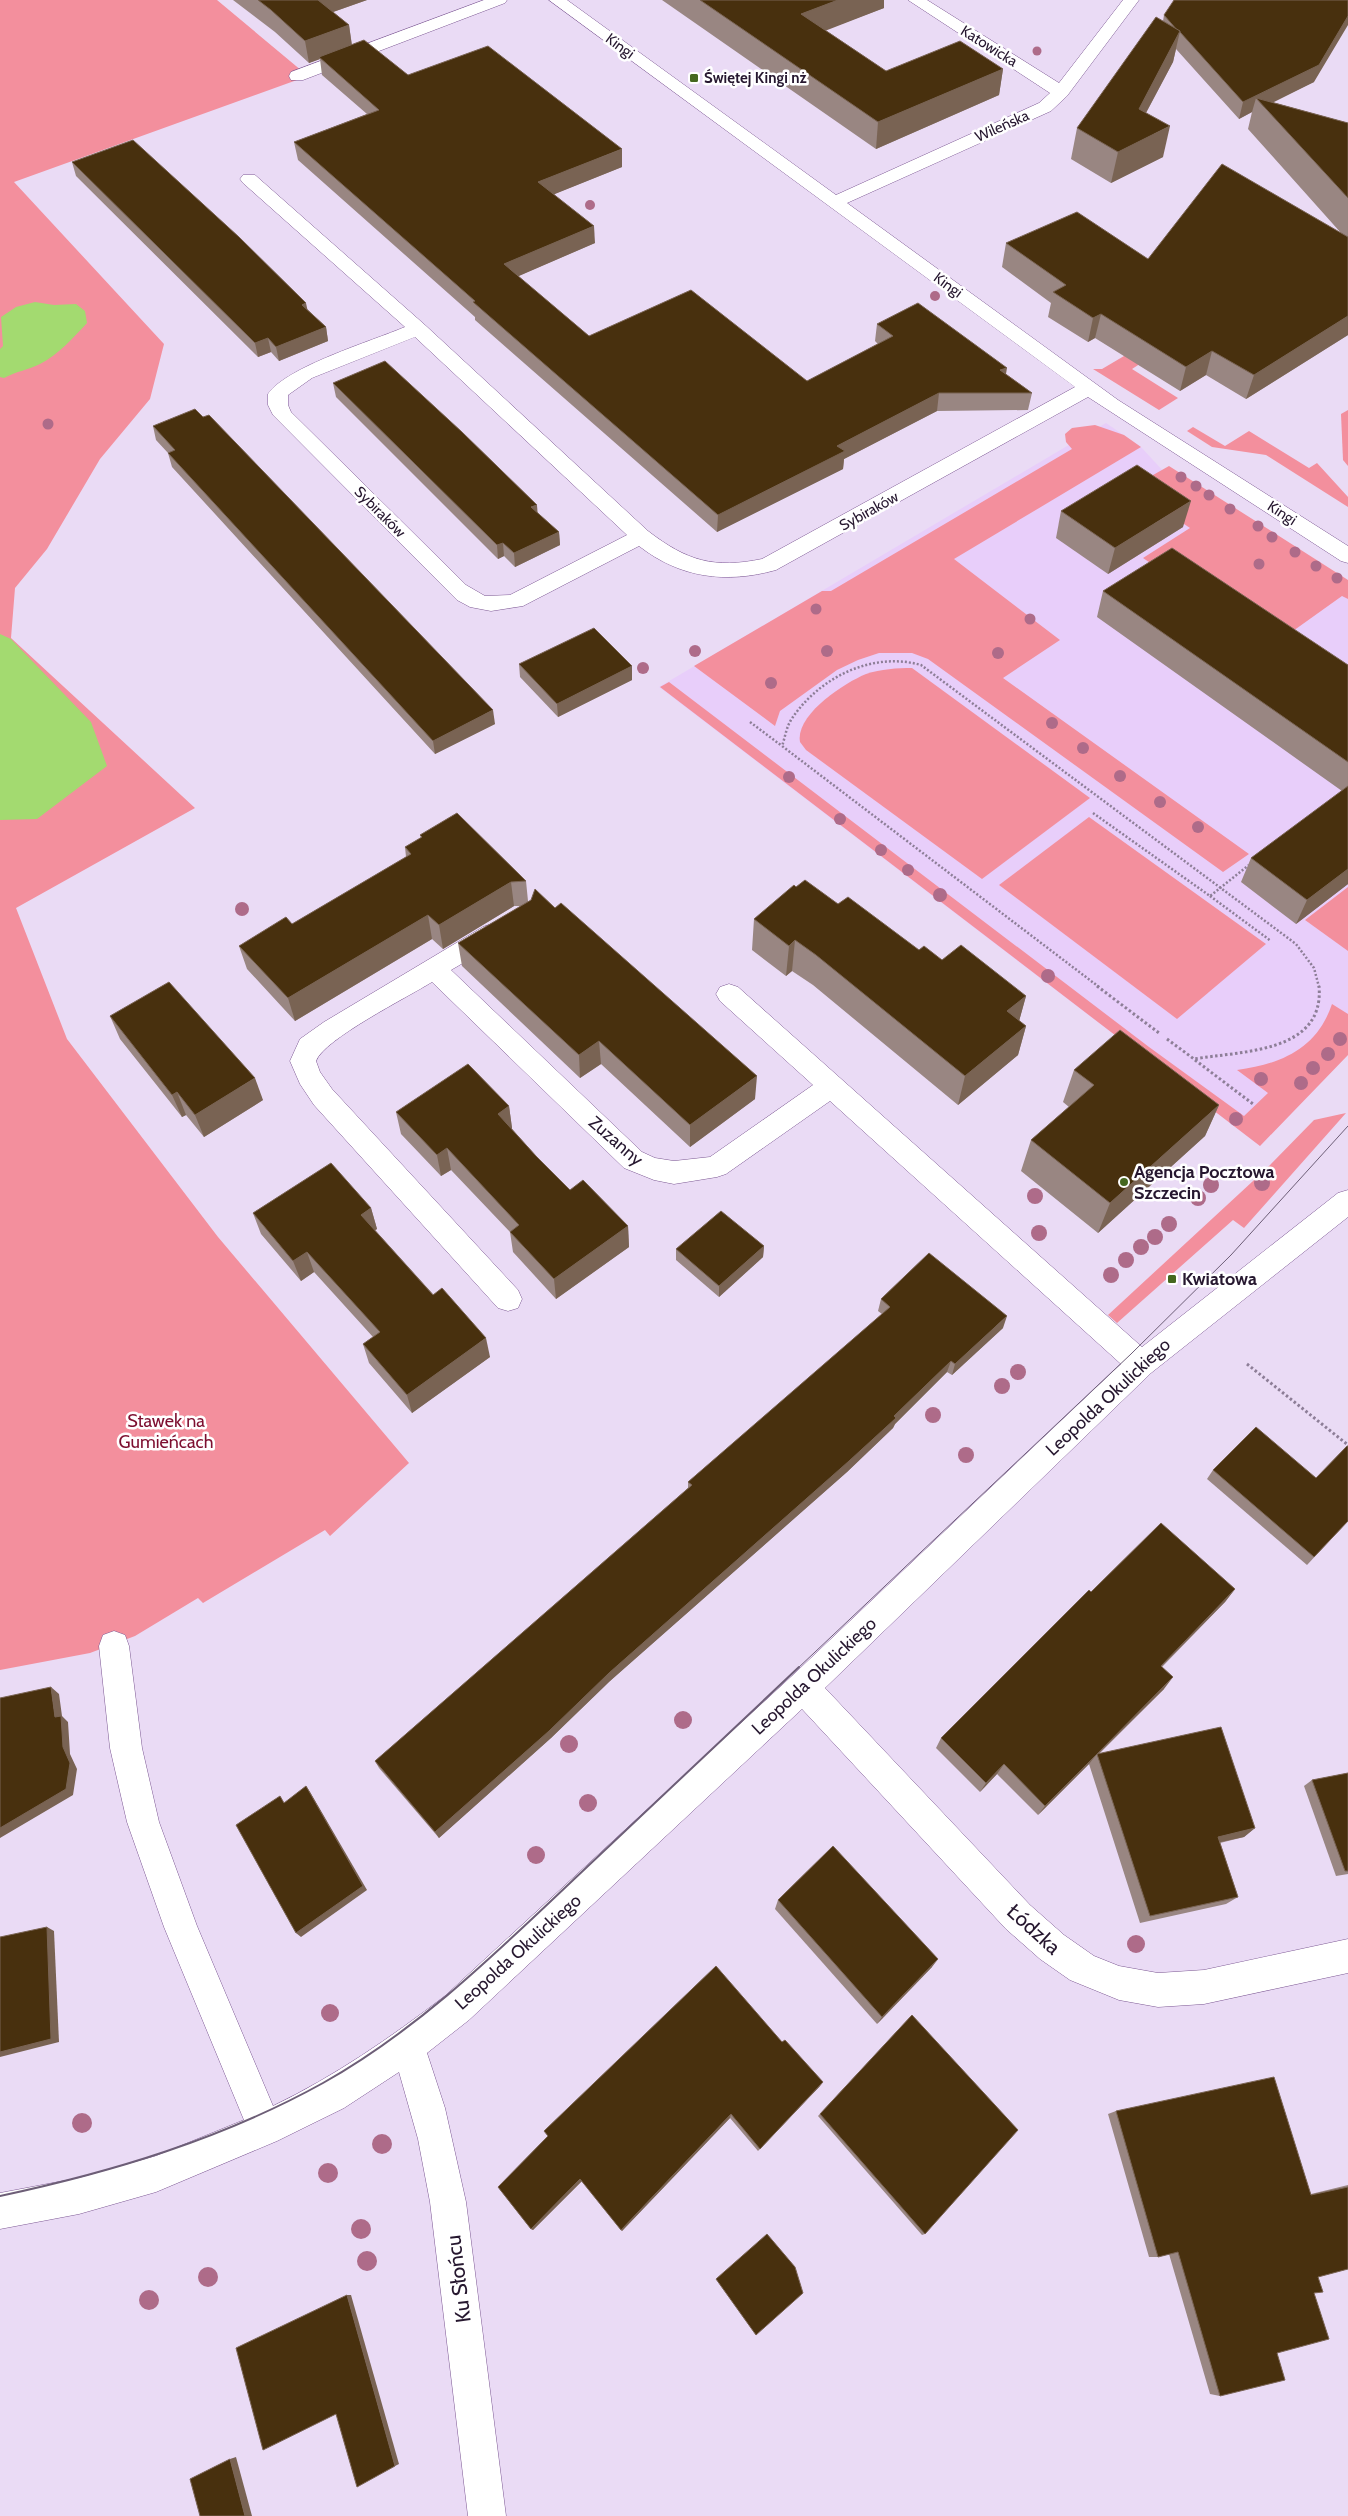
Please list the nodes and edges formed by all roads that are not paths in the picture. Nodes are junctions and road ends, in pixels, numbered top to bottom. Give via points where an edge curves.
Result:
1 (499, 0) edge
2 (556, 0) edge
3 (916, 0) edge
4 (1131, 0) edge
5 (297, 76) dead end
6 (1061, 92) junction
7 (249, 179) dead end
8 (834, 202) junction
9 (418, 329) junction
10 (1089, 388) junction
11 (641, 536) junction
12 (1348, 556) edge
13 (516, 920) edge
14 (434, 969) junction
15 (729, 994) dead end
16 (831, 1086) junction
17 (1348, 1201) edge
18 (508, 1299) dead end
19 (1141, 1364) junction
20 (114, 1646) dead end
21 (803, 1688) junction
22 (1348, 1956) edge
23 (407, 2048) junction
24 (265, 2128) junction
25 (0, 2211) edge
26 (487, 2516) edge

1 - 5 street
2 - 8 street, Kingi
3 - 6 street, Katowicka
4 - 6 street, Wileńska
6 - 8 street, Wileńska via 1037,111
7 - 9 street, Sybiraków
8 - 10 street, Kingi
9 - 11 street, Sybiraków
9 - 11 street, Sybiraków via 305,374 278,394 278,405 283,415 458,590 480,604 515,601
10 - 11 street, Sybiraków via 768,565 743,572 694,568 674,561
10 - 12 street, Kingi
13 - 14 street
14 - 16 street, Zuzanny via 633,1160 652,1171 695,1172 717,1166
14 - 18 street via 309,1046 303,1061 309,1077 324,1096
15 - 16 street
16 - 19 street
17 - 19 street, Leopolda Okulickiego
19 - 21 street, Leopolda Okulickiego
20 - 24 street via 126,1748 143,1822 181,1927
21 - 22 street, Łódzka via 1018,1917 1082,1968 1119,1983 1158,1990 1204,1987
21 - 23 street, Leopolda Okulickiego via 507,1963
23 - 24 street, Leopolda Okulickiego via 332,2096
23 - 26 street, Ku Słońcu via 421,2080 448,2195
24 - 25 street, Leopolda Okulickiego via 156,2174 79,2196

